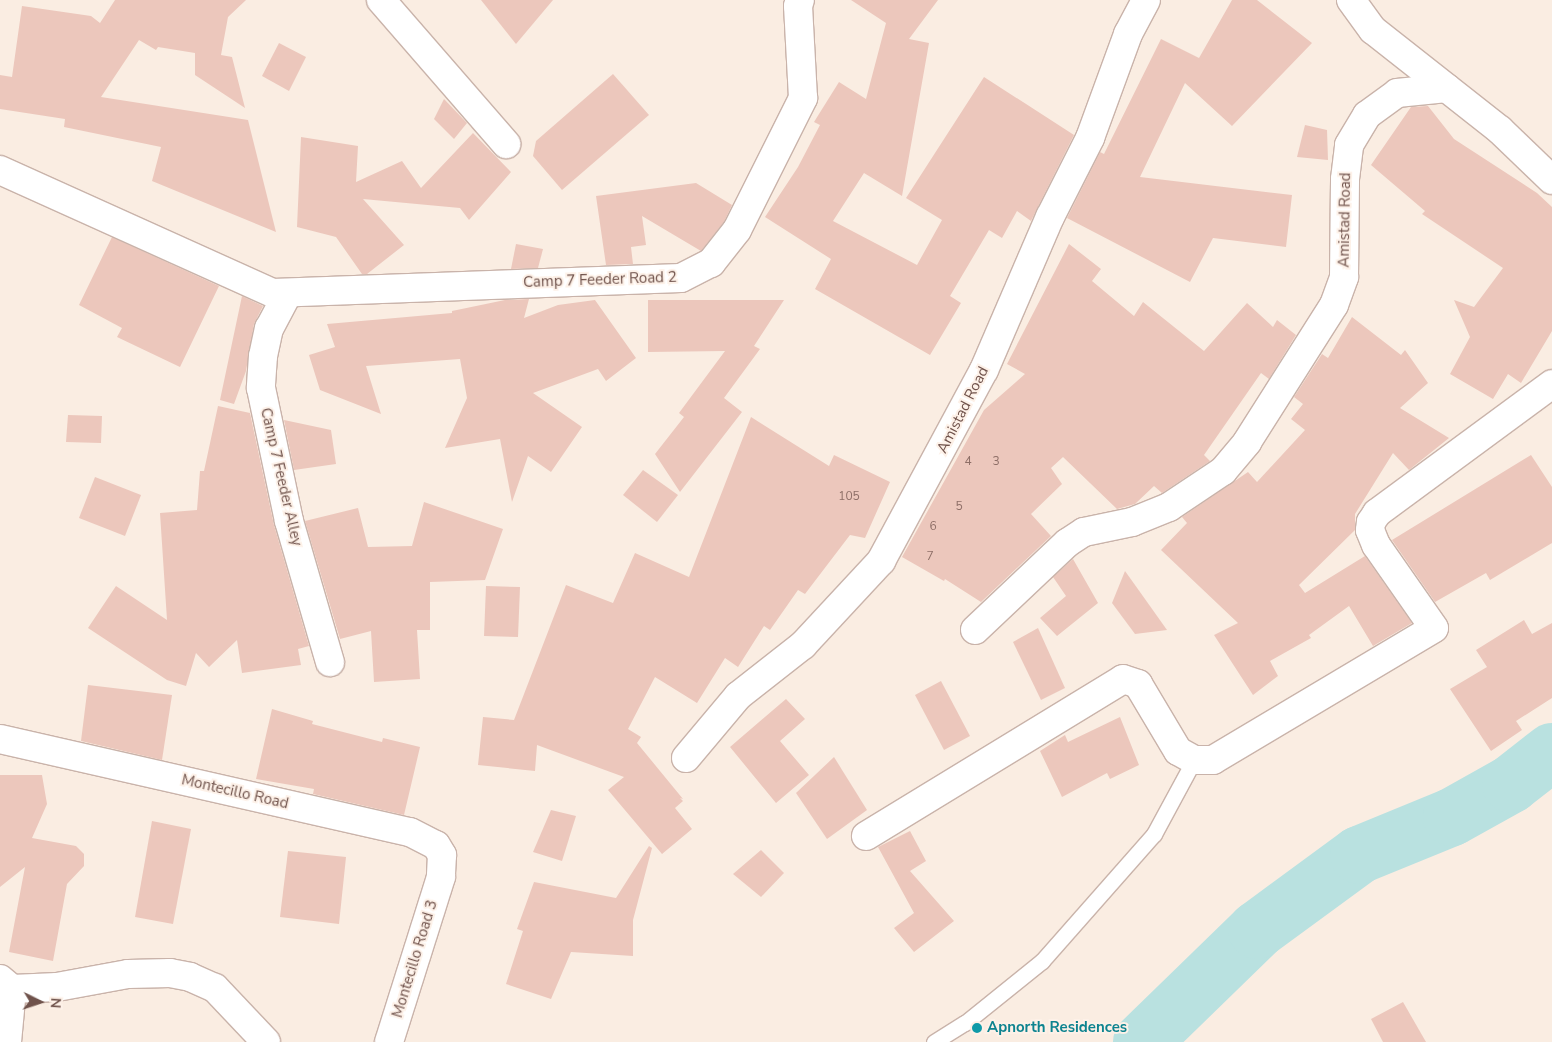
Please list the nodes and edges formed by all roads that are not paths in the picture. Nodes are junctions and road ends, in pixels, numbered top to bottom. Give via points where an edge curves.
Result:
1 (381, 0) edge
2 (800, 0) edge
3 (1146, 0) edge
4 (1351, 0) edge
5 (1447, 88) junction
6 (506, 144) dead end
7 (0, 170) edge
8 (1552, 180) edge
9 (288, 293) junction
10 (1552, 384) edge
11 (975, 630) dead end
12 (330, 662) dead end
13 (0, 739) edge
14 (686, 758) dead end
15 (1194, 760) junction
16 (866, 836) dead end
17 (440, 877) joint
18 (6, 984) edge
19 (7, 1042) edge
20 (266, 1042) edge
21 (389, 1042) edge
22 (934, 1042) edge

1 - 6 street
2 - 9 street, Camp 7 Feeder Road 2 via 803,98 737,230 710,263 681,278
3 - 14 street, Amistad Road via 1128,34 1090,138 1050,217 984,370 881,561 803,646 738,696
4 - 5 street via 1373,30
5 - 8 street via 1500,130
5 - 11 street, Amistad Road via 1397,93 1389,97 1367,115 1349,145 1345,179 1344,277 1334,305 1247,442 1223,471 1169,507 1132,522 1084,532 1067,543
7 - 9 street, Camp 7 Feeder Road 2 via 265,290
9 - 12 street, Camp 7 Feeder Alley via 269,328 263,356 262,388 289,521
10 - 15 street via 1377,513 1371,522 1370,530 1376,545 1434,628 1213,760
13 - 17 street, Montecillo Road via 410,832 436,845 442,855
15 - 16 street via 1178,751 1138,684 1123,679
15 - 22 lane via 1154,834 1042,961 965,1023
17 - 21 street, Montecillo Road 3
18 - 19 street
18 - 20 street via 57,988 128,974 170,973 190,977 215,988

